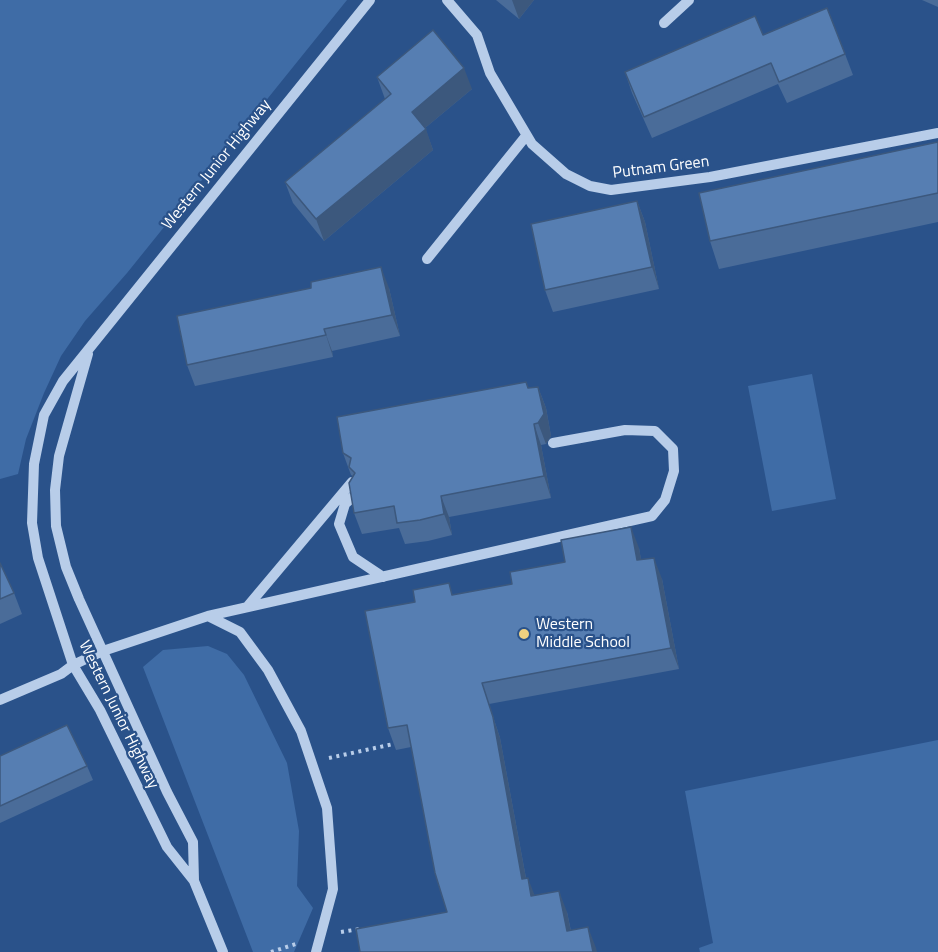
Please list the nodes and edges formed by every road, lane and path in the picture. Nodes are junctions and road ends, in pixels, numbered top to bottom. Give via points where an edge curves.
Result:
1 (370, 0) edge
2 (447, 0) edge
3 (689, 0) edge
4 (664, 23) dead end
5 (938, 134) edge
6 (526, 136) junction
7 (427, 259) dead end
8 (88, 350) junction
9 (553, 443) dead end
10 (352, 482) edge
11 (355, 495) edge
12 (383, 577) junction
13 (246, 608) junction
14 (208, 616) junction
15 (103, 651) junction
16 (73, 664) junction
17 (0, 700) edge
18 (409, 741) edge
19 (311, 762) junction
20 (194, 881) junction
21 (366, 928) edge
22 (320, 936) junction
23 (223, 952) edge
24 (271, 952) edge
25 (316, 952) edge

1 - 8 street, Western Junior Highway
2 - 6 street, Putnam Green via 477,35 490,73
3 - 4 street
5 - 6 street, Putnam Green via 710,177 611,190 590,186 566,174
6 - 7 street
8 - 15 street, Western Junior Highway via 59,456 56,526 66,567
8 - 16 street, Western Junior Highway via 63,381 44,415 34,464 32,523 38,558
9 - 12 street via 625,430 656,431 673,449 674,471 665,500 652,516
10 - 13 street
11 - 12 street via 345,504 339,524 352,557
12 - 13 street
13 - 14 street
14 - 15 street
14 - 19 street via 240,632 268,669 300,730
15 - 16 street
15 - 20 street, Western Junior Highway via 193,842
16 - 17 street via 61,674
16 - 20 street, Western Junior Highway via 167,847
18 - 19 path
19 - 22 street via 327,808 333,889
20 - 23 street, Western Junior Highway
21 - 22 path
22 - 24 path
22 - 25 street

